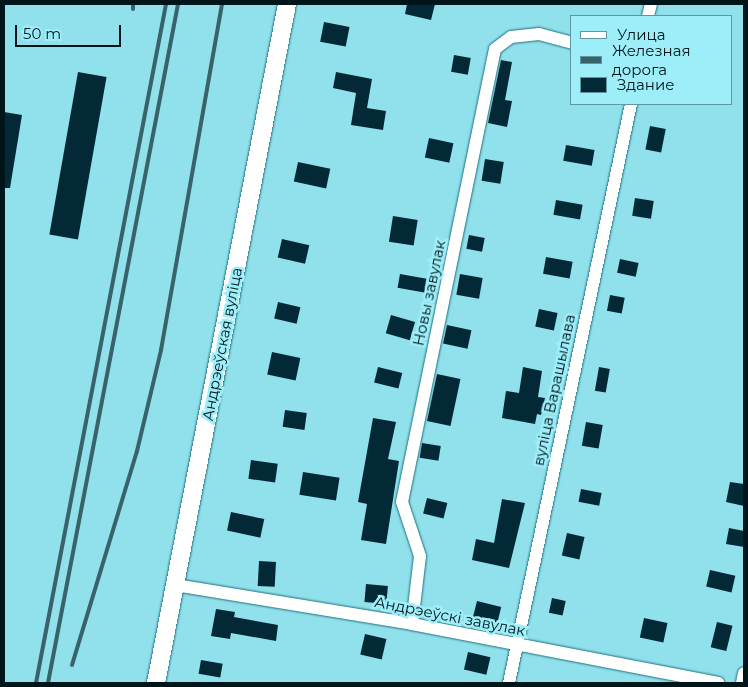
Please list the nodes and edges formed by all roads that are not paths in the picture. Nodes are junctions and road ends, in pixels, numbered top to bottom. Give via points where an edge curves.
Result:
1 (287, 4) edge
2 (570, 42) edge
3 (630, 105) edge
4 (175, 585) junction
5 (412, 624) junction
6 (517, 646) junction
7 (744, 673) edge
8 (156, 683) edge
9 (509, 683) edge
10 (718, 683) edge
11 (742, 683) edge

1 - 4 main road, Андрэеўская вуліца
2 - 5 street, Новы завулак via 539,34 511,37 495,49 402,502 420,556
3 - 6 street, вуліца Варашылава
4 - 5 street, Андрэеўскі завулак
4 - 8 main road, Андрэеўская вуліца
5 - 6 street, Андрэеўскі завулак
6 - 9 street, вуліца Варашылава
6 - 10 street, Андрэеўскі завулак
7 - 11 street

